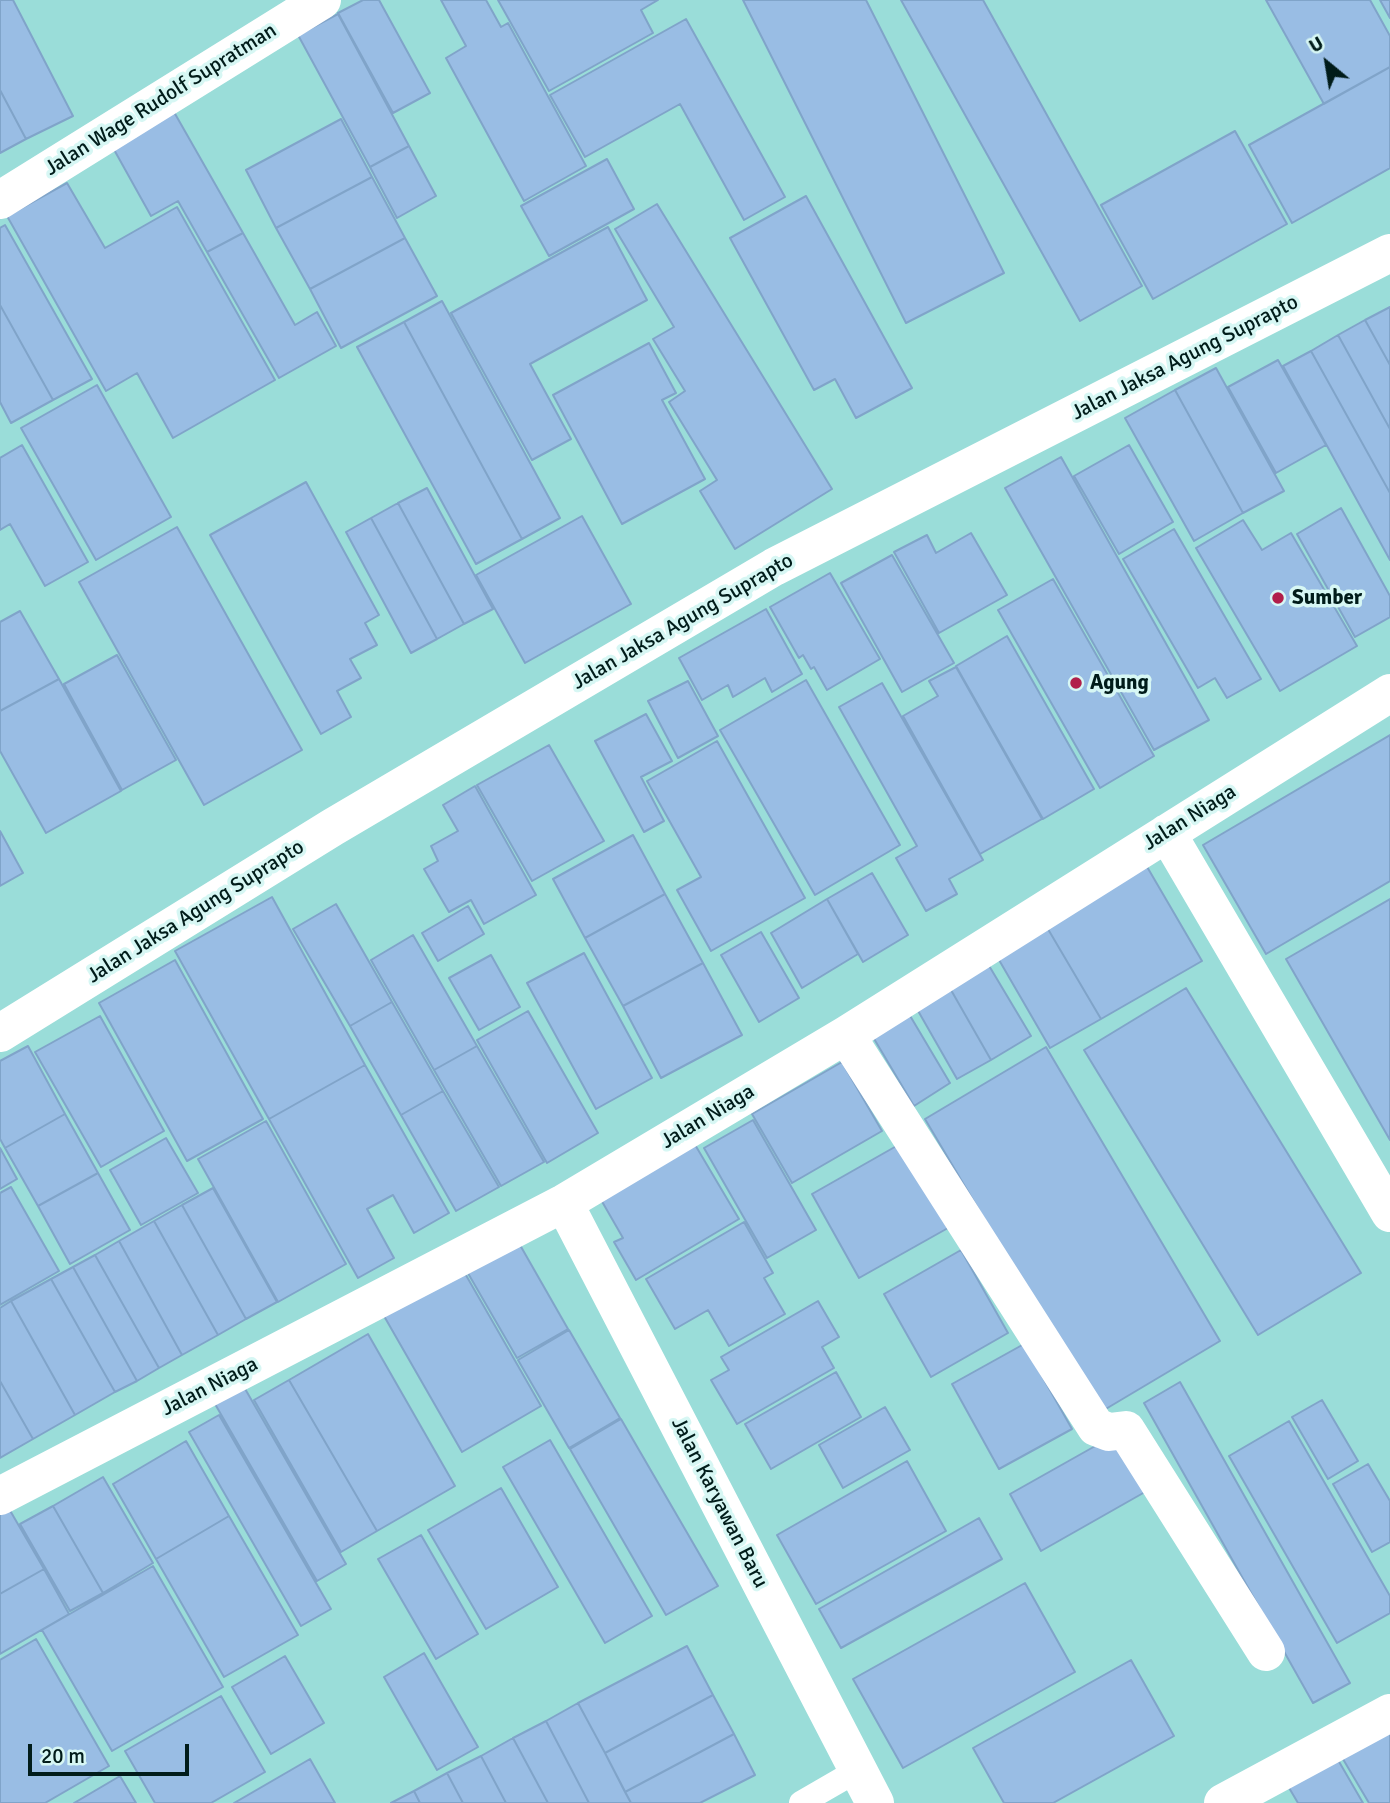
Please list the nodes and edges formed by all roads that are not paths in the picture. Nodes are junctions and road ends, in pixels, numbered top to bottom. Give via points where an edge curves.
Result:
1 (322, 0) edge
2 (0, 200) edge
3 (1390, 253) edge
4 (1390, 693) edge
5 (1167, 833) junction
6 (0, 1033) edge
7 (846, 1034) junction
8 (564, 1203) junction
9 (1390, 1213) edge
10 (0, 1496) edge
11 (1266, 1652) dead end
12 (1390, 1713) edge
13 (867, 1787) edge
14 (801, 1803) edge
15 (1223, 1803) edge

1 - 2 street, Jalan Wage Rudolf Supratman
3 - 6 street, Jalan Jaksa Agung Suprapto via 774,567 333,827
4 - 5 street, Jalan Niaga
5 - 7 street, Jalan Niaga
5 - 9 street
7 - 8 street, Jalan Niaga
7 - 11 street via 1096,1427 1109,1432 1126,1430
8 - 10 street, Jalan Niaga
8 - 13 street, Jalan Karyawan Baru
12 - 15 street
13 - 14 lane

